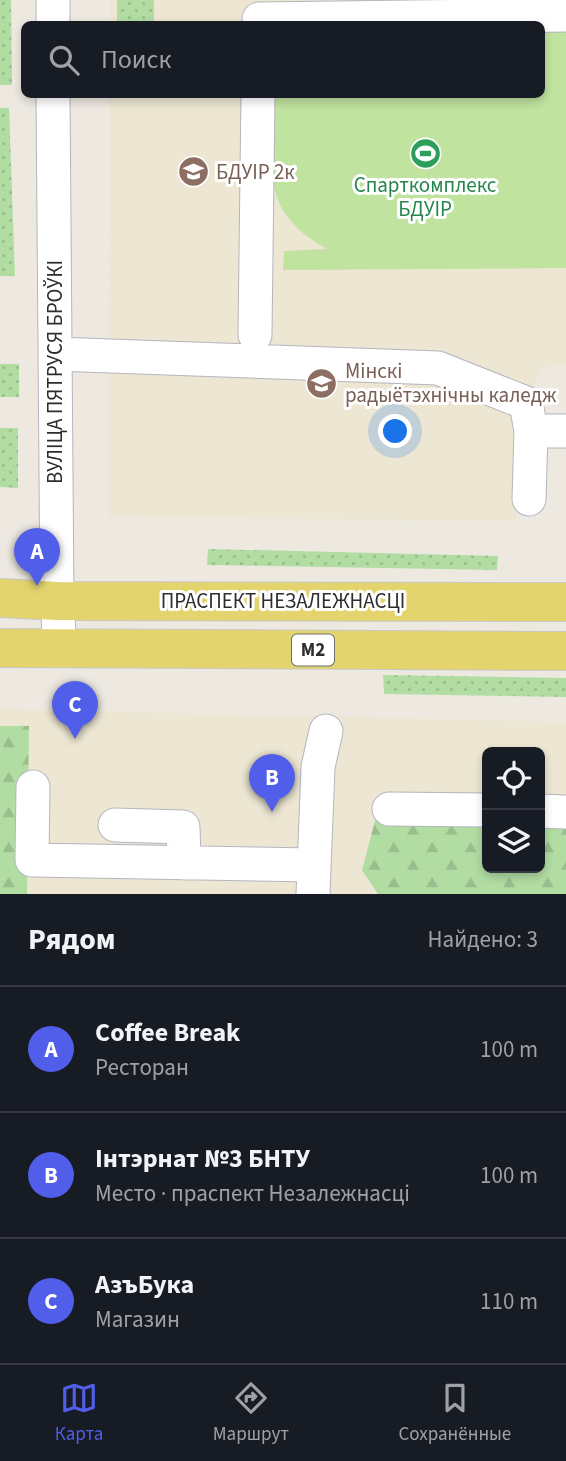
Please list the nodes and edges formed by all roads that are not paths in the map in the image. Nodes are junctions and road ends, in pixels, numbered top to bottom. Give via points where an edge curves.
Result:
1 (53, 0) edge
2 (259, 15) edge
3 (566, 15) edge
4 (53, 21) edge
5 (53, 98) edge
6 (258, 98) edge
7 (255, 335) dead end
8 (55, 354) junction
9 (531, 431) junction
10 (566, 431) edge
11 (529, 499) dead end
12 (0, 598) edge
13 (57, 601) junction
14 (566, 601) edge
15 (0, 648) edge
16 (60, 649) junction
17 (566, 651) edge
18 (326, 731) dead end
19 (33, 787) dead end
20 (389, 809) dead end
21 (482, 810) edge
22 (545, 811) edge
23 (566, 812) edge
24 (115, 825) dead end
25 (184, 863) junction
26 (313, 880) edge

1 - 4 street
2 - 3 street
5 - 8 street, ВУЛІЦА ПЯТРУСЯ БРОЎКІ
6 - 7 street
8 - 9 street via 438,368 526,403
8 - 13 street, ВУЛІЦА ПЯТРУСЯ БРОЎКІ
9 - 10 street
9 - 11 street
12 - 13 main road, ПРАСПЕКТ НЕЗАЛЕЖНАСЦІ
13 - 14 main road, ПРАСПЕКТ НЕЗАЛЕЖНАСЦІ
13 - 16 street, ВУЛІЦА ПЯТРУСЯ БРОЎКІ
15 - 16 main road, М2
16 - 17 main road, М2
18 - 26 street via 318,767
19 - 25 street via 32,860
20 - 21 street
22 - 23 street
24 - 25 street via 183,827
25 - 26 street

